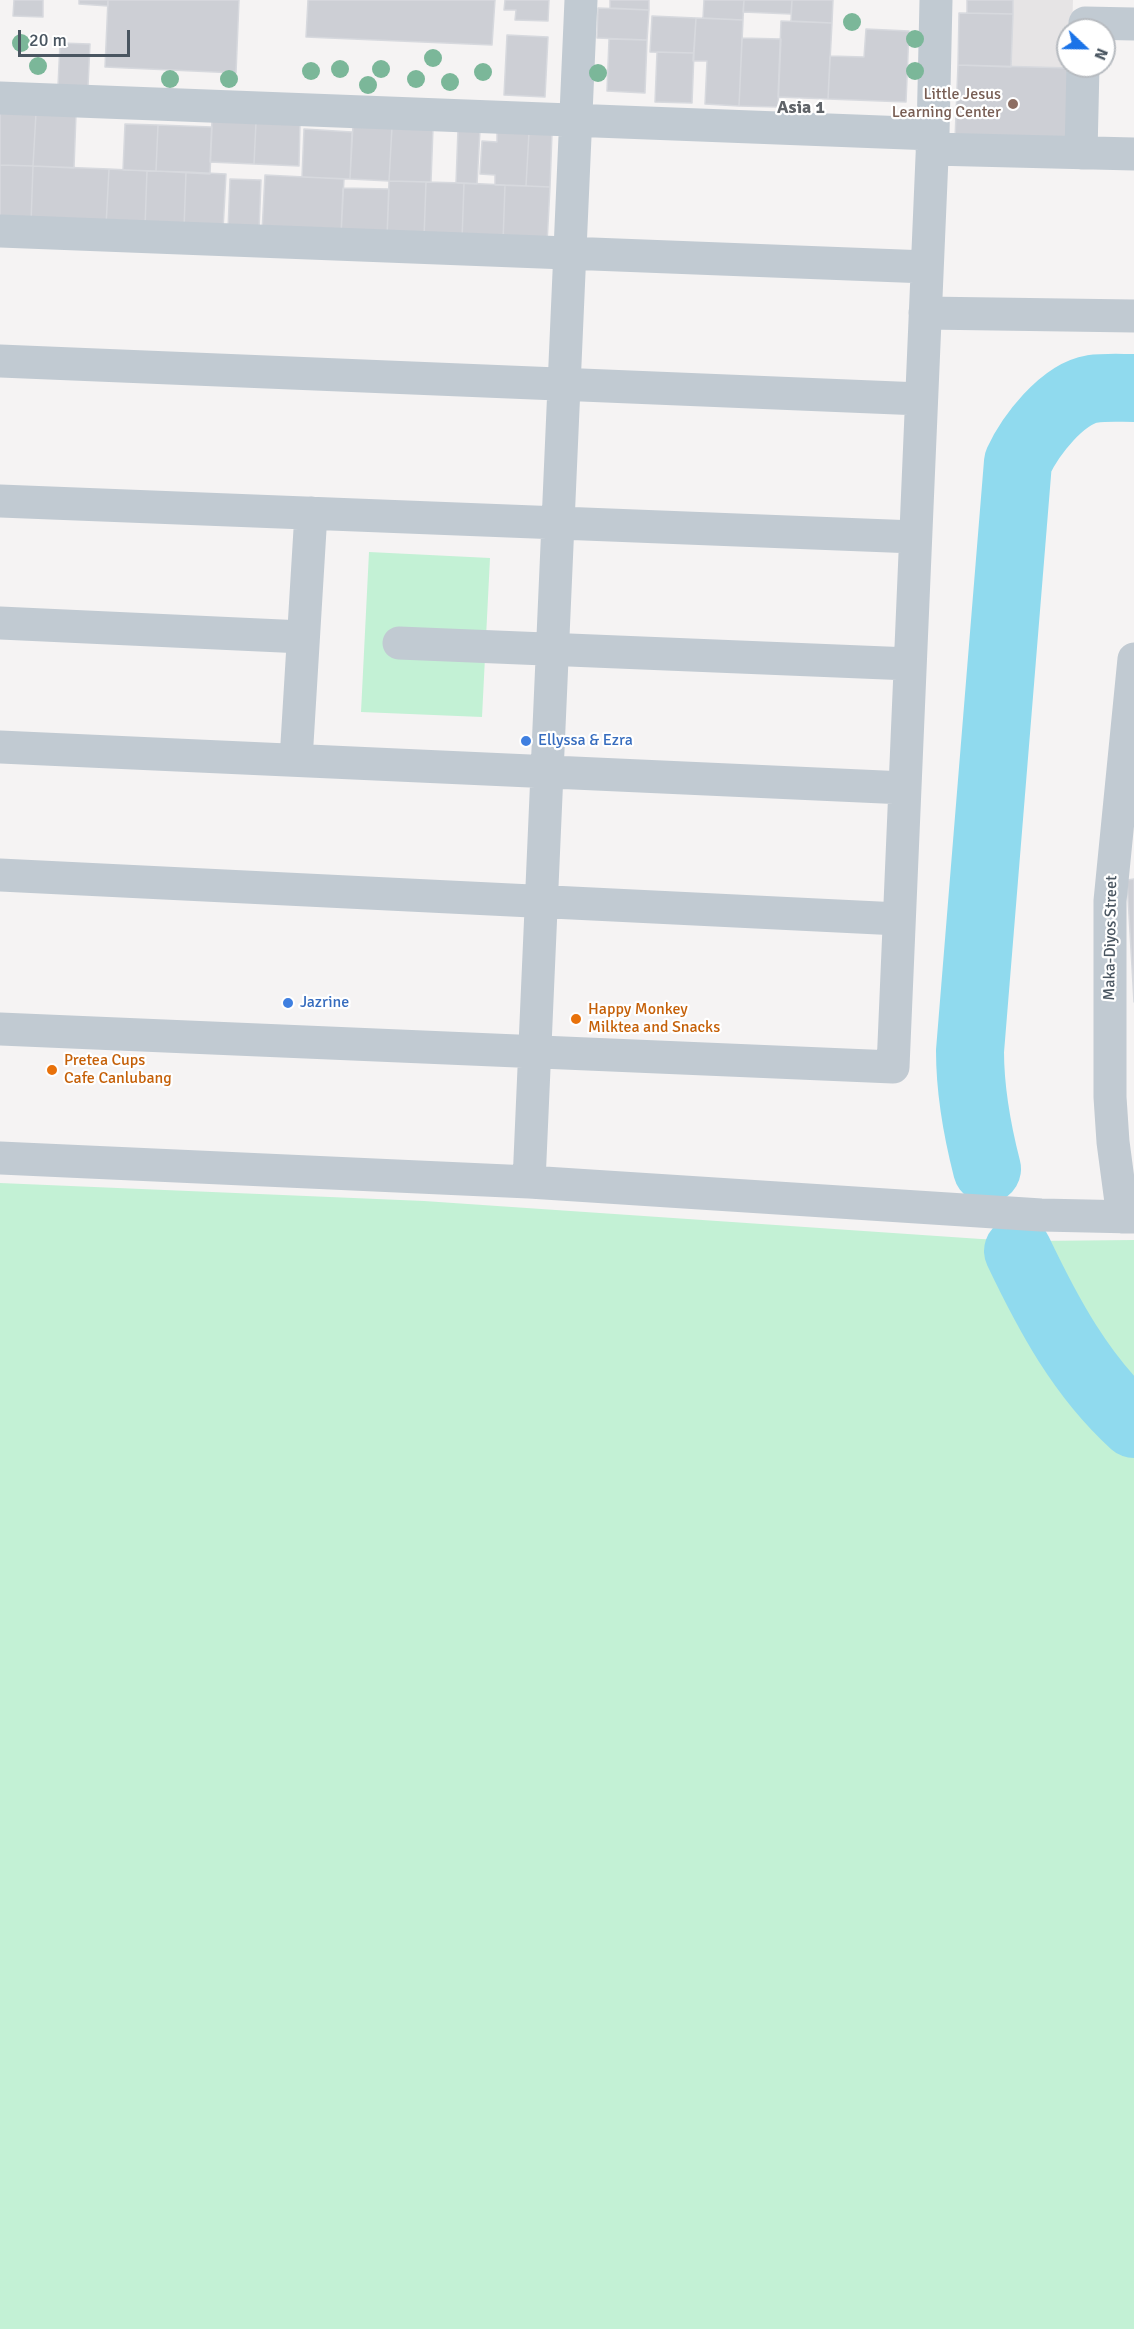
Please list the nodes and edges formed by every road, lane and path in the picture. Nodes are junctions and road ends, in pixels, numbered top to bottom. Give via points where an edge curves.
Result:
1 (581, 0) edge
2 (936, 0) edge
3 (1116, 22) edge
4 (1134, 24) edge
5 (1083, 78) edge
6 (0, 98) edge
7 (575, 120) junction
8 (932, 142) junction
9 (1081, 153) junction
10 (1134, 154) edge
11 (0, 231) edge
12 (569, 253) junction
13 (927, 267) junction
14 (925, 313) junction
15 (1134, 316) edge
16 (0, 361) edge
17 (564, 384) junction
18 (921, 399) junction
19 (0, 501) edge
20 (310, 513) junction
21 (557, 523) junction
22 (915, 537) junction
23 (0, 623) edge
24 (303, 637) junction
25 (399, 643) dead end
26 (552, 649) junction
27 (1134, 659) edge
28 (910, 664) junction
29 (0, 747) edge
30 (296, 760) junction
31 (546, 772) junction
32 (905, 788) junction
33 (0, 875) edge
34 (541, 902) junction
35 (899, 919) junction
36 (0, 1029) edge
37 (534, 1052) junction
38 (1122, 1097) edge
39 (0, 1158) edge
40 (529, 1182) junction
41 (1128, 1217) edge

1 - 7 street
2 - 8 street
3 - 4 street
5 - 9 street
6 - 7 street
7 - 8 street
7 - 12 street
8 - 9 street
8 - 13 street
9 - 10 street
11 - 12 street
12 - 13 street
12 - 17 street
13 - 14 street
14 - 15 street
14 - 18 street
16 - 17 street
17 - 18 street
17 - 21 street
18 - 22 street
19 - 20 street
20 - 21 street
20 - 24 street
21 - 22 street
21 - 26 street
22 - 28 street
23 - 24 street
24 - 30 street
25 - 26 street
26 - 28 street
26 - 31 street
27 - 38 street, Maka-Diyos Street via 1110,901
28 - 32 street
29 - 30 street
30 - 31 street
31 - 32 street
31 - 34 street
32 - 35 street
33 - 34 street
34 - 35 street
34 - 37 street
35 - 37 street via 893,1067
36 - 37 street
37 - 40 street
38 - 41 street, Maka-Diyos Street via 1113,1142
39 - 40 street
40 - 41 street via 1041,1215

